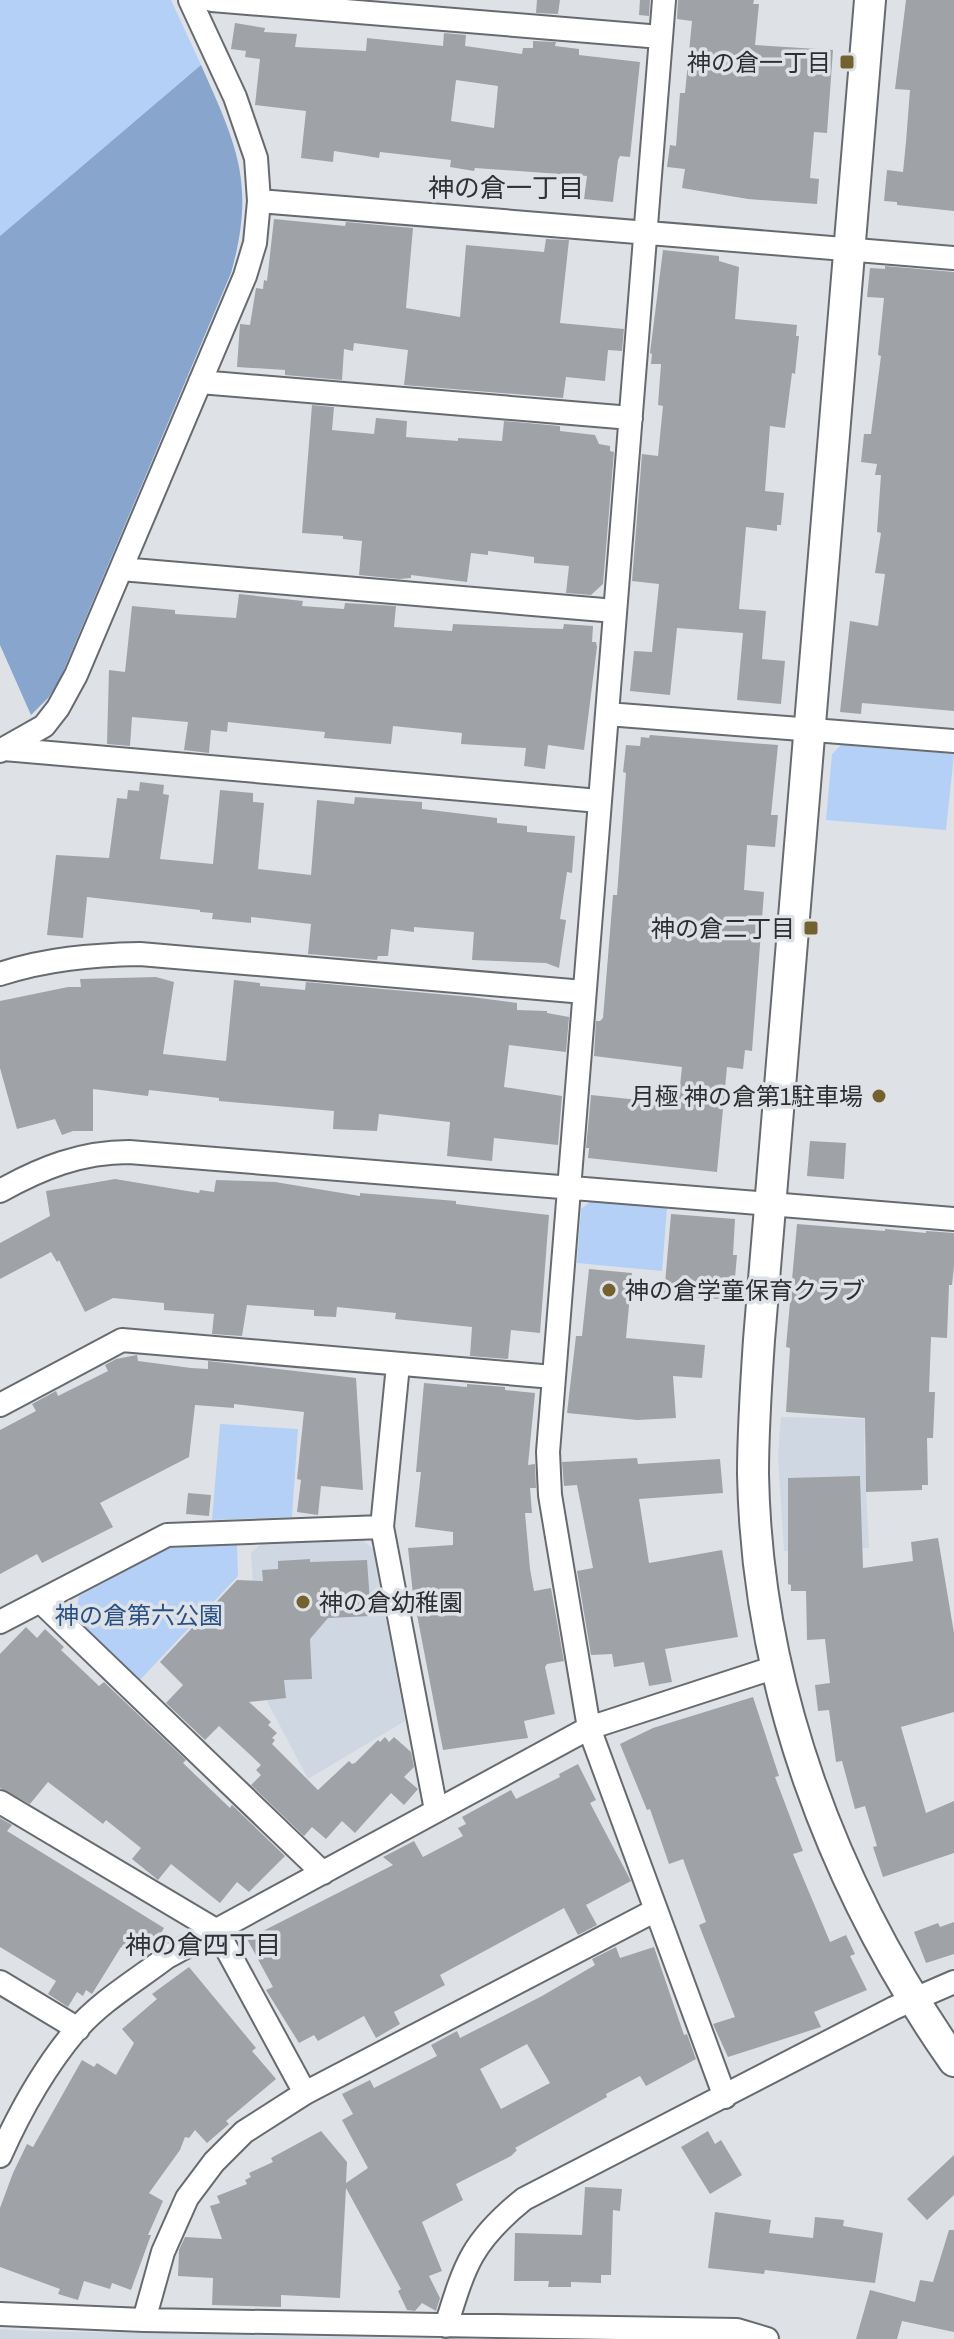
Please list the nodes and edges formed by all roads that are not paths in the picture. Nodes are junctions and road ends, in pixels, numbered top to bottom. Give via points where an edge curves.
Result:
1 (190, 0) edge
2 (212, 0) edge
3 (664, 0) edge
4 (870, 0) edge
5 (661, 37) junction
6 (259, 201) junction
7 (647, 233) junction
8 (850, 248) junction
9 (954, 258) edge
10 (200, 382) junction
11 (631, 418) junction
12 (121, 569) junction
13 (615, 611) junction
14 (607, 714) junction
15 (810, 731) junction
16 (954, 741) edge
17 (2, 750) edge
18 (599, 801) junction
19 (0, 974) edge
20 (584, 992) junction
21 (2, 1184) edge
22 (568, 1188) junction
23 (772, 1204) junction
24 (954, 1219) edge
25 (398, 1365) junction
26 (553, 1377) junction
27 (0, 1405) edge
28 (382, 1527) junction
29 (40, 1601) junction
30 (0, 1622) edge
31 (776, 1667) junction
32 (589, 1728) junction
33 (0, 1802) edge
34 (436, 1810) junction
35 (323, 1873) junction
36 (656, 1910) junction
37 (217, 1931) junction
38 (0, 1982) edge
39 (954, 1982) edge
40 (913, 1999) junction
41 (78, 2029) junction
42 (954, 2061) edge
43 (305, 2093) junction
44 (725, 2097) junction
45 (0, 2156) edge
46 (0, 2314) edge
47 (144, 2320) junction
48 (446, 2326) junction
49 (767, 2339) edge

1 - 6 street via 244,122 256,158
2 - 5 street
3 - 5 street
4 - 8 street
5 - 7 street
6 - 7 street
6 - 10 street via 251,259
7 - 8 street
7 - 11 street
8 - 9 street
8 - 15 street
10 - 11 street
10 - 12 street
11 - 13 street
12 - 13 street
12 - 17 street via 58,708 44,726
13 - 14 street
14 - 15 street
14 - 18 street
15 - 16 street
15 - 23 street
17 - 18 street
18 - 20 street
19 - 20 street via 59,959 140,954
20 - 22 street
21 - 22 street via 70,1158 129,1152
22 - 23 street
22 - 26 street
23 - 24 street
23 - 31 street via 753,1475 760,1572
25 - 26 street
25 - 27 street via 122,1340
25 - 28 street
26 - 32 street via 550,1495
28 - 29 street via 167,1535
28 - 34 street
29 - 30 street
29 - 35 street
31 - 32 street
31 - 40 street via 835,1854
32 - 34 street
32 - 36 street
33 - 37 street
34 - 35 street
35 - 37 street
36 - 43 street
36 - 44 street
37 - 41 street via 167,1957
37 - 43 street
38 - 41 street
39 - 40 street
40 - 42 street
40 - 44 street
41 - 45 street via 47,2069
43 - 47 street via 244,2132 187,2198 163,2252
44 - 48 street via 524,2199 500,2218 467,2261
46 - 47 street
47 - 48 street
48 - 49 street via 737,2330

